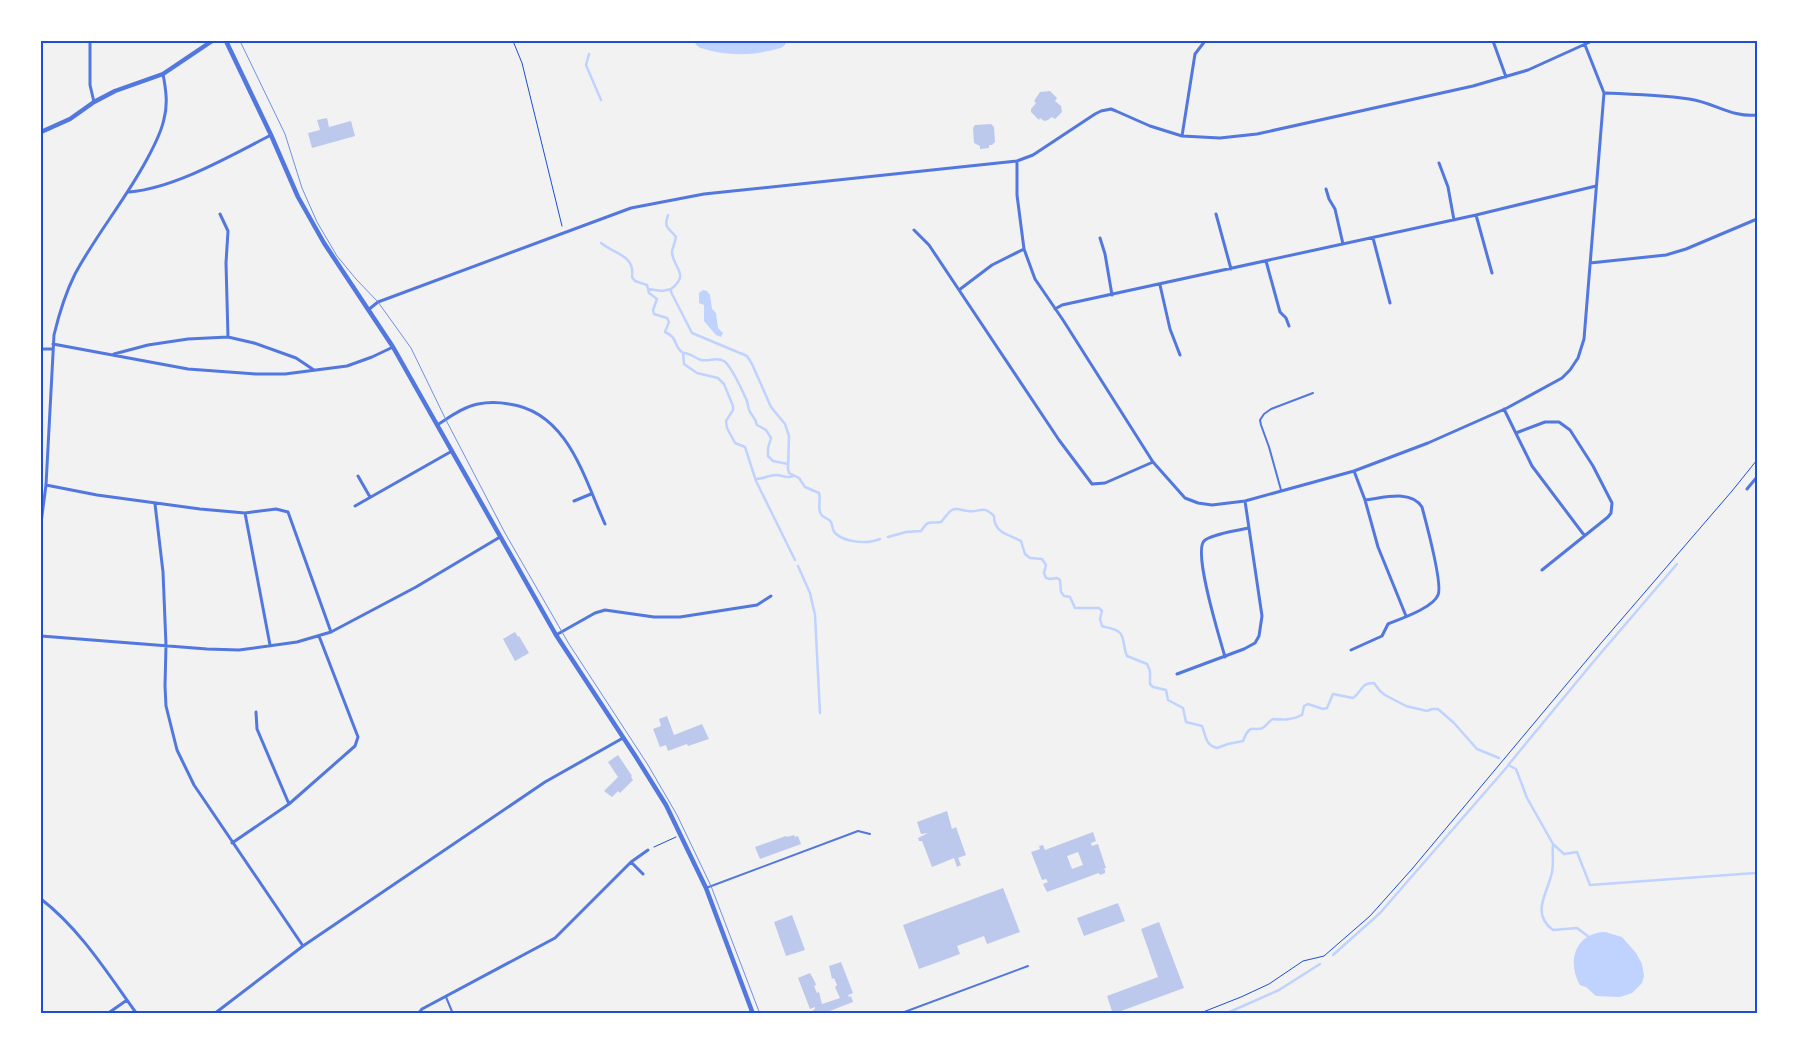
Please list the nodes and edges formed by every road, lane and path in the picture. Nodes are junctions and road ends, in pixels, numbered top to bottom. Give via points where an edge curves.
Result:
1 (90, 41) edge
2 (212, 41) edge
3 (226, 41) edge
4 (513, 41) edge
5 (1205, 41) edge
6 (1493, 41) edge
7 (1592, 41) edge
8 (1585, 45) junction
9 (163, 74) junction
10 (1506, 77) junction
11 (1604, 93) junction
12 (94, 102) junction
13 (1757, 114) edge
14 (41, 132) edge
15 (271, 135) junction
16 (1182, 136) junction
17 (1016, 161) junction
18 (1438, 163) dead end
19 (1596, 186) junction
20 (1326, 189) dead end
21 (129, 192) junction
22 (220, 214) dead end
23 (1216, 214) dead end
24 (1476, 215) junction
25 (1757, 219) edge
26 (1454, 220) junction
27 (914, 230) dead end
28 (563, 233) junction
29 (1100, 238) dead end
30 (1373, 238) junction
31 (1344, 244) junction
32 (1024, 249) junction
33 (1266, 261) junction
34 (1590, 263) junction
35 (1231, 269) junction
36 (1492, 273) dead end
37 (1160, 285) junction
38 (959, 290) junction
39 (1112, 296) junction
40 (1390, 303) dead end
41 (1055, 309) junction
42 (368, 310) junction
43 (1289, 326) dead end
44 (228, 337) junction
45 (53, 344) junction
46 (393, 347) junction
47 (41, 348) edge
48 (52, 349) junction
49 (114, 354) junction
50 (1180, 355) dead end
51 (314, 370) junction
52 (1313, 393) dead end
53 (1504, 409) junction
54 (436, 425) junction
55 (1516, 434) junction
56 (452, 451) junction
57 (1757, 460) edge
58 (1153, 462) junction
59 (1354, 471) junction
60 (358, 476) dead end
61 (1757, 477) edge
62 (46, 485) junction
63 (1747, 489) dead end
64 (1281, 490) junction
65 (591, 494) junction
66 (370, 497) junction
67 (1365, 500) junction
68 (574, 501) dead end
69 (1244, 501) junction
70 (155, 504) junction
71 (355, 506) dead end
72 (246, 513) junction
73 (41, 523) edge
74 (605, 524) dead end
75 (1248, 528) junction
76 (1584, 535) junction
77 (500, 537) junction
78 (1542, 570) dead end
79 (771, 596) dead end
80 (1406, 616) junction
81 (331, 632) junction
82 (556, 635) junction
83 (41, 636) edge
84 (319, 636) junction
85 (166, 645) junction
86 (270, 646) junction
87 (1351, 650) dead end
88 (1226, 657) junction
89 (1177, 674) dead end
90 (256, 712) dead end
91 (623, 738) junction
92 (288, 804) junction
93 (870, 834) dead end
94 (681, 835) junction
95 (232, 843) junction
96 (648, 850) joint
97 (631, 862) junction
98 (643, 874) dead end
99 (706, 888) junction
100 (41, 900) edge
101 (302, 946) junction
102 (1028, 966) dead end
103 (446, 997) junction
104 (127, 1000) junction
105 (107, 1014) edge
106 (138, 1014) edge
107 (214, 1014) edge
108 (418, 1014) edge
109 (453, 1014) edge
110 (754, 1014) edge
111 (898, 1014) edge
112 (1198, 1014) edge

1 - 12 street via 90,85
2 - 9 street
3 - 15 street
4 - 28 path via 522,63
5 - 16 street via 1195,54
6 - 10 street
7 - 8 street
8 - 10 street
8 - 11 street
9 - 12 street
9 - 21 street via 167,93 164,120 155,145
10 - 16 street via 1257,134 1220,138
11 - 13 street via 1691,99 1736,115
11 - 19 street
12 - 14 street via 70,119
15 - 21 street via 170,183 147,191
15 - 42 street via 315,228
16 - 17 street via 1111,109 1094,114 1033,155
17 - 28 street via 685,197 630,208
17 - 32 street
18 - 26 street via 1448,186
19 - 24 street
19 - 34 street
20 - 31 street
21 - 45 street via 76,274 61,307
22 - 44 street via 228,231
23 - 35 street
24 - 26 street
24 - 36 street
25 - 34 street via 1666,255
26 - 30 street
27 - 38 street via 929,245
28 - 42 street via 378,302
29 - 39 street
30 - 31 street
30 - 40 street
31 - 33 street
32 - 38 street via 992,265
32 - 41 street via 1034,279
33 - 35 street
33 - 43 street via 1280,312
34 - 53 street via 1584,338 1578,358 1562,378
35 - 37 street
37 - 39 street
37 - 50 street
38 - 58 street via 1092,484 1105,483
39 - 41 street
41 - 58 street
42 - 46 street
44 - 49 street via 148,344
44 - 51 street via 296,358
45 - 48 street
45 - 49 street
46 - 51 street via 347,366
46 - 54 street
47 - 48 street
48 - 62 street
49 - 51 street via 188,370 285,374
52 - 64 lane via 1271,409 1260,420
53 - 55 street
53 - 59 street
54 - 56 street
54 - 65 street via 465,408 488,402 530,410 543,416 568,445
55 - 76 street via 1532,466
55 - 76 street via 1546,422 1559,422 1570,430 1612,503 1608,517
56 - 66 street
56 - 77 street
57 - 112 path via 1370,916 1324,956 1303,961 1241,998
58 - 69 street via 1185,498 1220,505
59 - 64 street
59 - 67 street
60 - 66 street
61 - 63 street
62 - 70 street
62 - 73 street
64 - 69 street
65 - 68 street
65 - 74 street
66 - 71 street
67 - 80 street via 1378,547
67 - 80 street via 1405,496 1419,502 1422,507 1432,545 1438,595 1425,607
69 - 75 street
70 - 72 street
70 - 85 street via 163,572
72 - 81 street via 276,509 288,512
72 - 86 street
75 - 88 street via 1262,616 1259,636 1256,643
75 - 88 street via 1206,539 1200,555
76 - 78 street
77 - 81 street
77 - 82 street
79 - 82 street via 757,605 680,618 605,610
80 - 87 street via 1388,624 1382,636
81 - 84 street
82 - 91 street
83 - 85 street
84 - 86 street
84 - 92 street via 358,742
85 - 86 street via 223,650
85 - 95 street via 166,706 177,750 194,786
88 - 89 street
90 - 92 street via 257,729
91 - 94 street
91 - 101 street via 545,782
92 - 95 street
93 - 99 lane via 858,831
94 - 96 path
94 - 99 street
95 - 101 street
96 - 97 street
97 - 98 street
97 - 103 street via 554,938
99 - 110 street
100 - 104 street via 71,927
101 - 107 street
102 - 111 lane
103 - 108 street
103 - 109 lane
104 - 105 street
104 - 106 street

